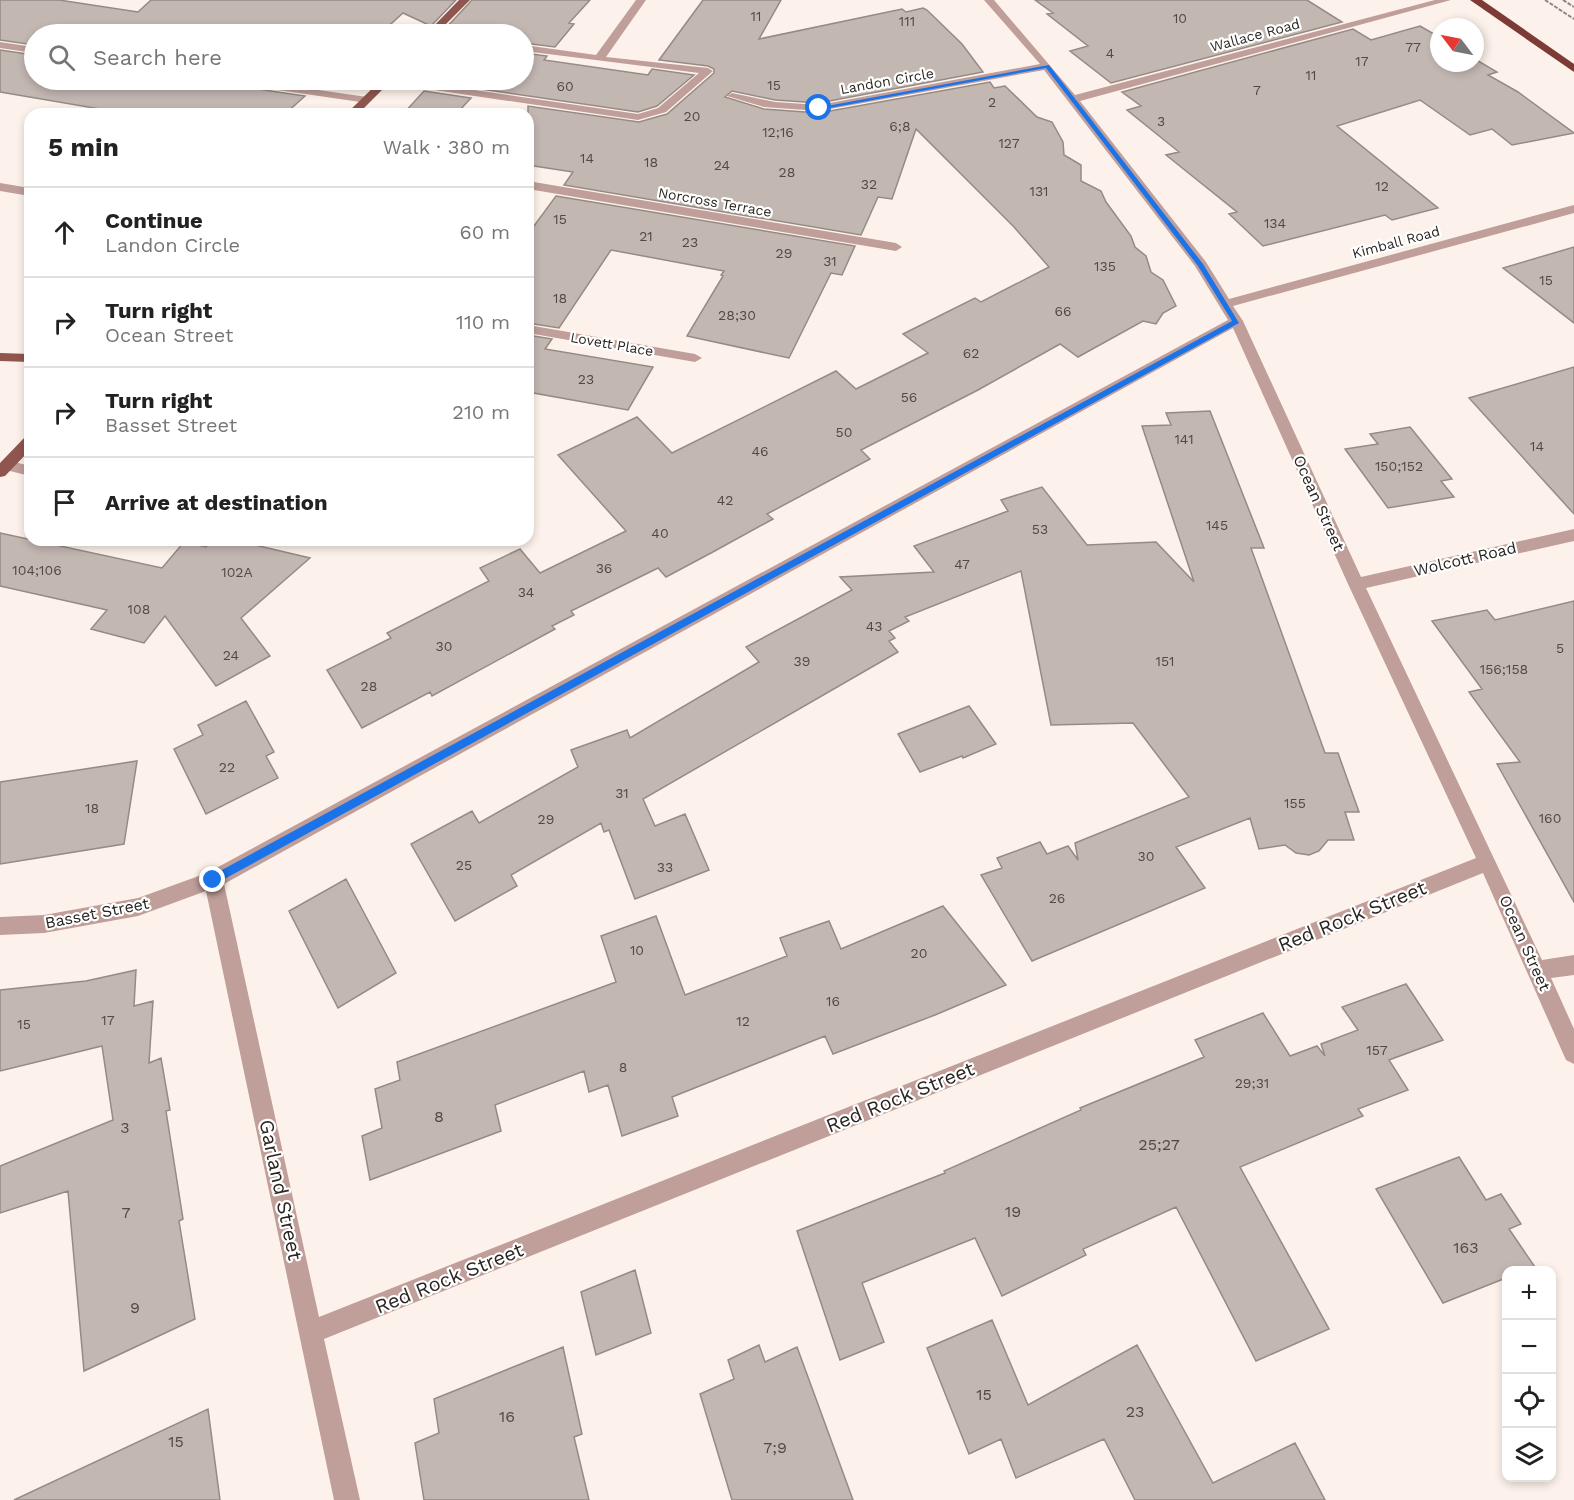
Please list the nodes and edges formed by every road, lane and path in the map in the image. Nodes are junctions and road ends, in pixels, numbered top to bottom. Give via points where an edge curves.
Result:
1 (465, 0) edge
2 (641, 0) edge
3 (989, 0) edge
4 (1446, 0) edge
5 (1475, 0) edge
6 (1545, 0) edge
7 (1563, 0) edge
8 (1574, 7) edge
9 (1574, 19) edge
10 (441, 24) edge
11 (0, 45) edge
12 (24, 49) edge
13 (534, 49) edge
14 (599, 58) junction
15 (1047, 66) junction
16 (1574, 69) edge
17 (298, 90) edge
18 (376, 90) edge
19 (455, 90) edge
20 (732, 96) dead end
21 (1073, 99) junction
22 (366, 100) junction
23 (358, 108) edge
24 (534, 186) edge
25 (0, 188) edge
26 (24, 191) edge
27 (1574, 209) edge
28 (896, 247) dead end
29 (1226, 304) junction
30 (1236, 321) junction
31 (534, 330) edge
32 (0, 357) edge
33 (24, 358) edge
34 (695, 358) dead end
35 (24, 447) edge
36 (3, 469) edge
37 (24, 471) edge
38 (1574, 535) edge
39 (1356, 584) junction
40 (1488, 862) junction
41 (213, 880) junction
42 (0, 926) edge
43 (1574, 965) edge
44 (1538, 970) junction
45 (1574, 1053) edge
46 (312, 1332) junction
47 (347, 1500) edge

1 - 10 main road
2 - 14 street
3 - 15 street, Ocean Street
4 - 21 street, Wallace Road
5 - 16 highway
6 - 9 path
7 - 8 path
11 - 12 street
13 - 14 street
14 - 19 street via 708,71 663,110 638,117
15 - 20 street, Landon Circle via 819,108 788,108
15 - 21 street, Ocean Street
17 - 22 street
18 - 22 main road
21 - 29 street, Ocean Street via 1201,265
22 - 23 main road
24 - 28 street, Norcross Terrace
25 - 26 street
27 - 29 street, Kimball Road
29 - 30 street, Ocean Street
30 - 39 street, Ocean Street
30 - 41 street, Basset Street
31 - 34 street, Lovett Place
32 - 33 main road
35 - 36 main road
36 - 37 street
38 - 39 street, Wolcott Road
39 - 40 street, Ocean Street
40 - 44 street, Ocean Street
40 - 46 street, Red Rock Street
41 - 42 street, Basset Street via 138,907 44,924
41 - 46 street, Garland Street
43 - 44 street
44 - 45 street, Ocean Street
46 - 47 street, Garland Street

